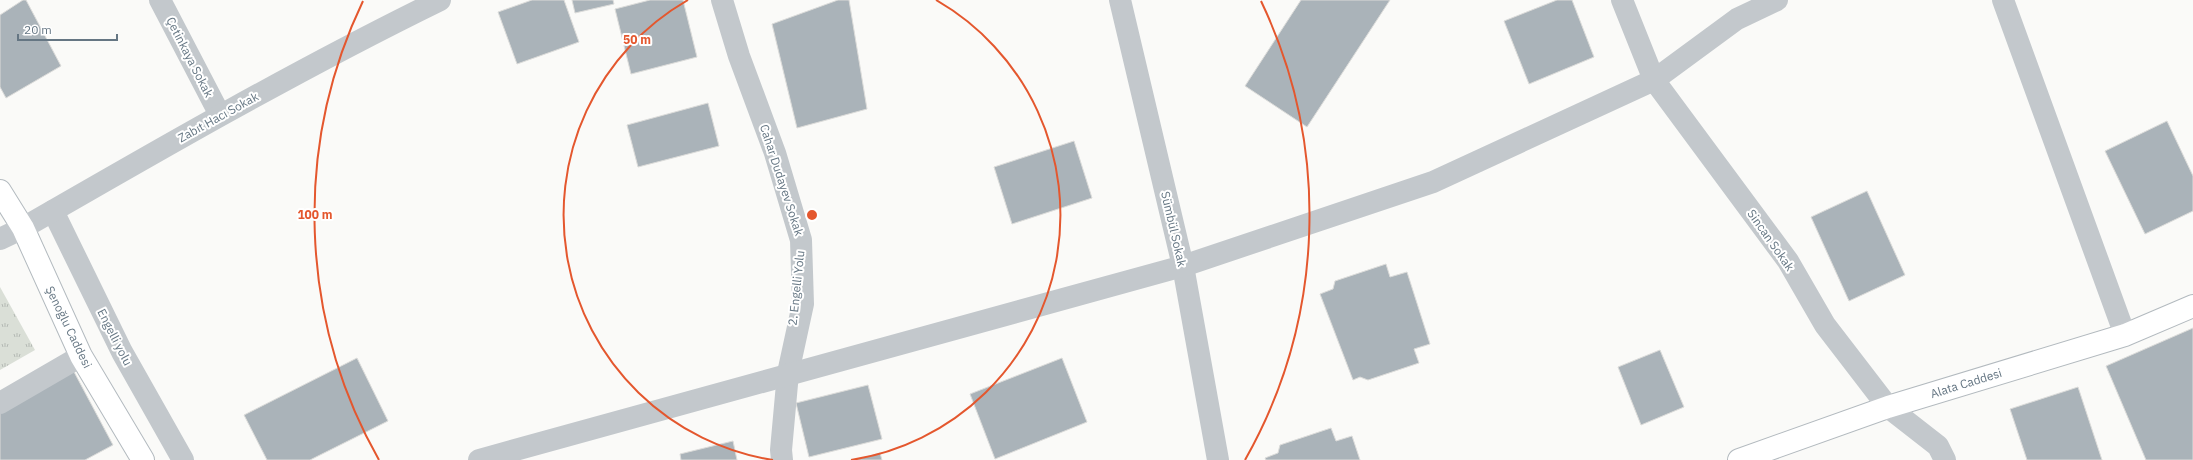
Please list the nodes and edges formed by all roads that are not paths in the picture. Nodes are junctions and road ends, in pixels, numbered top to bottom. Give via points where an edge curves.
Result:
1 (160, 0) edge
2 (440, 0) edge
3 (722, 0) edge
4 (1120, 0) edge
5 (1622, 0) edge
6 (1776, 0) edge
7 (2003, 0) edge
8 (1654, 80) junction
9 (220, 115) junction
10 (0, 191) edge
11 (53, 211) junction
12 (23, 228) junction
13 (0, 240) edge
14 (801, 240) joint
15 (1183, 266) junction
16 (2193, 306) edge
17 (2126, 335) junction
18 (81, 356) junction
19 (788, 373) junction
20 (0, 403) edge
21 (1888, 407) junction
22 (143, 460) edge
23 (183, 460) edge
24 (478, 460) edge
25 (782, 460) edge
26 (1218, 460) edge
27 (1739, 460) edge
28 (1945, 460) edge

1 - 9 street, Çetinkaya Sokak
2 - 9 street, Zabıt Hacı Sokak via 376,31
3 - 14 street, 2. Engelli Yolu via 739,56 775,153
4 - 15 street, Sümbül Sokak
5 - 8 street, Sincan Sokak
6 - 8 street via 1737,19
7 - 17 street
8 - 15 street via 1433,182
8 - 21 street, Sincan Sokak via 1788,261 1825,325
9 - 11 street, Zabıt Hacı Sokak
10 - 12 street, Şenoğlu Caddesi
11 - 12 street, Zabıt Hacı Sokak
11 - 23 street, Engelli yolu via 122,352
12 - 13 street, Zabıt Hacı Sokak
12 - 18 street, Şenoğlu Caddesi
14 - 19 street, Cahar Dudayev Sokak via 803,304
15 - 19 street
15 - 26 street, Sümbül Sokak
16 - 17 street, Alata Caddesi
17 - 21 street, Alata Caddesi
18 - 20 street
18 - 22 street, Şenoğlu Caddesi
19 - 24 street
19 - 25 street, Cahar Dudayev Sokak
21 - 27 street, Alata Caddesi
21 - 28 street, Sincan Sokak via 1938,446

